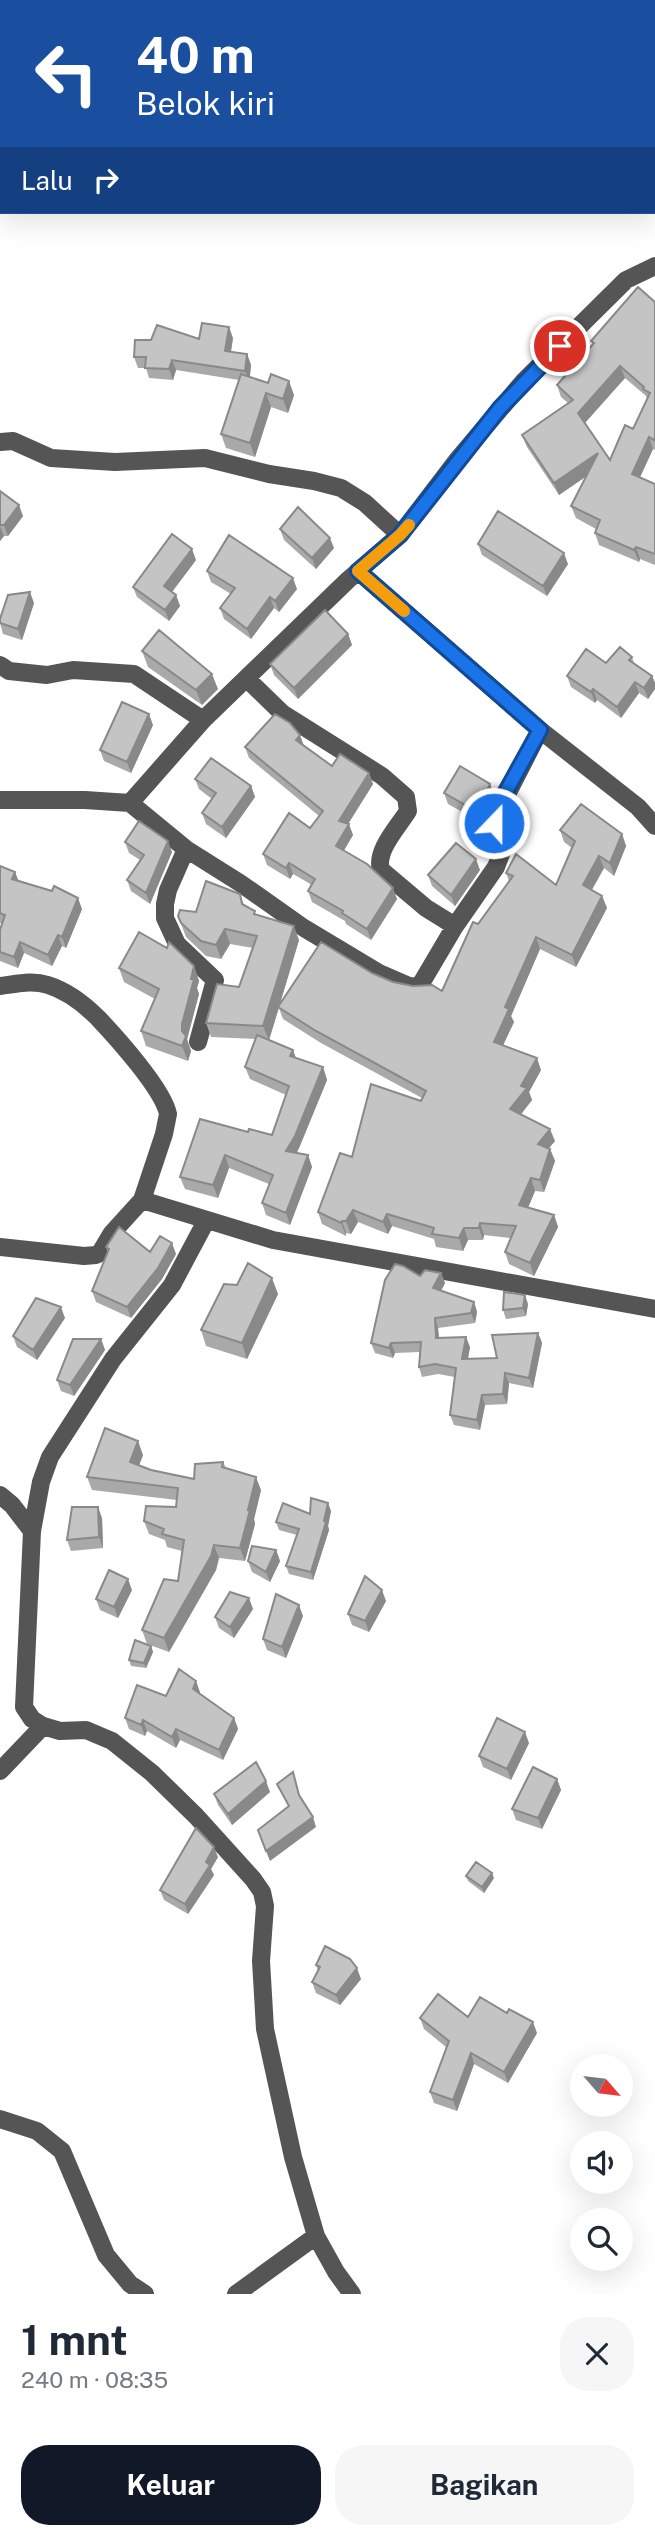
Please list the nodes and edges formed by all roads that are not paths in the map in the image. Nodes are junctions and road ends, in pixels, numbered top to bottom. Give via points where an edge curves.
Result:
1 (655, 267) edge
2 (0, 442) edge
3 (400, 535) junction
4 (358, 571) junction
5 (0, 665) edge
6 (247, 679) junction
7 (204, 720) junction
8 (540, 730) junction
9 (0, 800) edge
10 (130, 803) junction
11 (655, 826) edge
12 (186, 849) junction
13 (455, 926) junction
14 (0, 986) edge
15 (198, 1042) dead end
16 (142, 1200) junction
17 (206, 1221) junction
18 (0, 1247) edge
19 (655, 1308) edge
20 (0, 1495) edge
21 (32, 1531) junction
22 (43, 1726) junction
23 (0, 1771) edge
24 (0, 2119) edge
25 (316, 2236) junction
26 (145, 2294) edge
27 (236, 2294) edge
28 (352, 2294) edge

1 - 3 street via 626,281 523,382
2 - 3 street via 13,441 51,458 115,463 205,458 314,481 341,488 365,503
3 - 4 street
4 - 6 street
4 - 8 street
5 - 7 street via 9,671 47,675 73,670 134,674
6 - 7 street
6 - 13 street via 282,713 382,776 406,797 408,811 380,855 381,870
7 - 10 street
8 - 11 street via 638,807
8 - 13 street via 496,816 503,849 496,867
9 - 10 street
10 - 12 street
12 - 13 street via 304,928 379,973 414,987 419,987
12 - 15 street via 164,904 177,944 215,980
14 - 16 street via 31,982 74,998 98,1018 156,1090 167,1108 168,1120
16 - 17 street
16 - 18 street via 96,1255
17 - 19 street via 272,1240
17 - 21 street via 172,1285 113,1359 50,1457
20 - 21 street
21 - 22 street via 24,1707
22 - 23 street
22 - 25 street via 86,1730 111,1741 196,1816 262,1892 265,2029
24 - 26 street via 37,2131 61,2151 106,2255 130,2284
25 - 27 street
25 - 28 street

